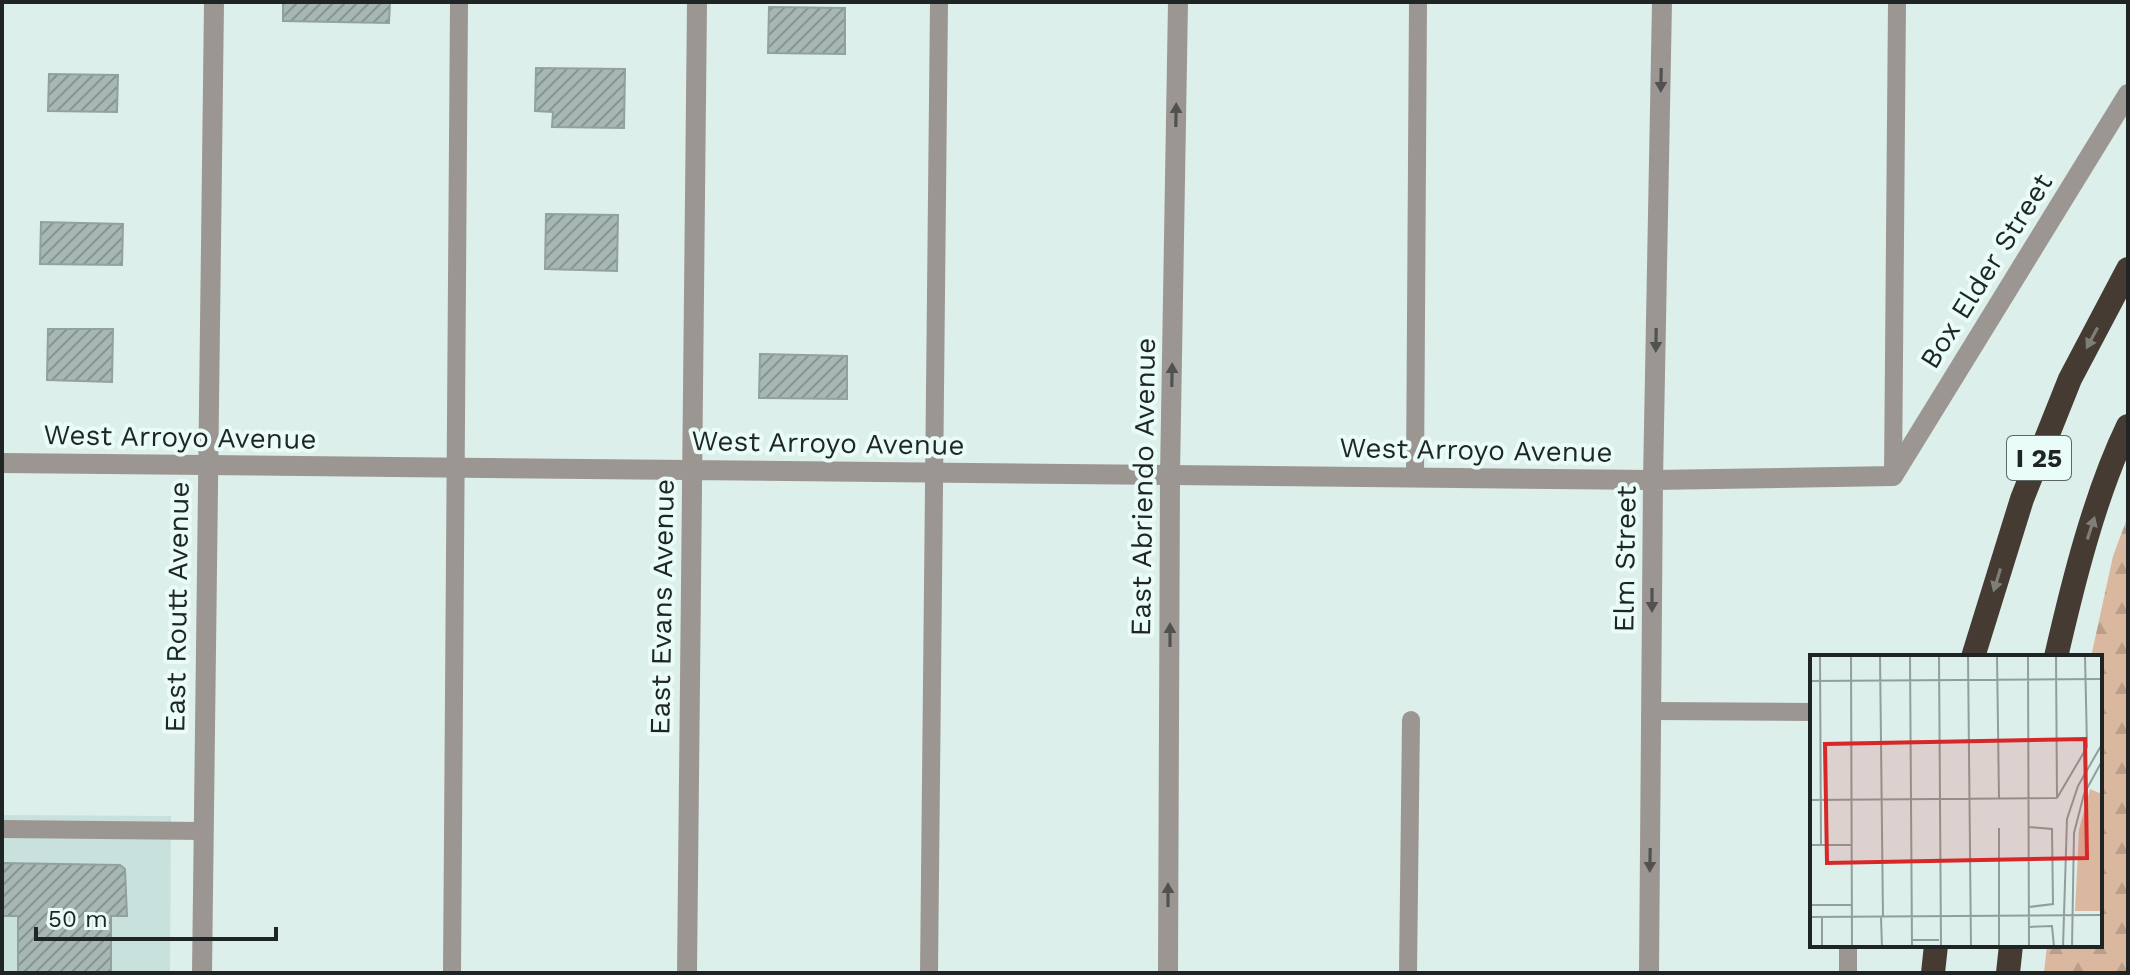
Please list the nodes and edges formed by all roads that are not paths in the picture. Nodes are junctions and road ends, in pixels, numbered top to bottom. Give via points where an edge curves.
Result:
1 (214, 2) edge
2 (459, 2) edge
3 (697, 2) edge
4 (939, 2) edge
5 (1178, 2) edge
6 (1418, 2) edge
7 (1662, 2) edge
8 (1897, 2) edge
9 (2128, 94) edge
10 (2128, 269) edge
11 (2128, 426) edge
12 (2, 463) edge
13 (207, 465) junction
14 (456, 468) junction
15 (691, 470) junction
16 (933, 473) junction
17 (1170, 475) junction
18 (1893, 476) junction
19 (1415, 478) junction
20 (1653, 480) junction
21 (1974, 655) edge
22 (2056, 655) edge
23 (1652, 711) junction
24 (1810, 712) edge
25 (1411, 720) dead end
26 (2, 829) edge
27 (203, 831) junction
28 (1848, 947) edge
29 (1936, 947) edge
30 (2011, 947) edge
31 (202, 973) edge
32 (452, 973) edge
33 (687, 973) edge
34 (929, 973) edge
35 (1168, 973) edge
36 (1408, 973) edge
37 (1649, 973) edge
38 (1848, 973) edge
39 (1933, 973) edge
40 (2008, 973) edge

1 - 13 street, East Routt Avenue
2 - 14 lane
3 - 15 street, East Evans Avenue
4 - 16 lane
17 -> 5 street, East Abriendo Avenue
6 - 19 lane
7 -> 20 street, Elm Street
8 - 18 lane
9 - 18 street, Box Elder Street
10 -> 21 highway, I 25 via 2070,379 2022,499
22 -> 11 highway, I 25 via 2073,584
12 - 13 street, West Arroyo Avenue
13 - 14 street, West Arroyo Avenue
13 - 27 street, East Routt Avenue
14 - 15 street, West Arroyo Avenue
14 - 32 lane
15 - 16 street, West Arroyo Avenue
15 - 33 street, East Evans Avenue
16 - 17 street, West Arroyo Avenue
16 - 34 lane
17 - 19 street, West Arroyo Avenue
35 -> 17 street, East Abriendo Avenue
18 - 20 street, West Arroyo Avenue
19 - 20 street, West Arroyo Avenue
20 -> 23 street, Elm Street
23 - 24 lane
23 -> 37 street, Elm Street
25 - 36 lane
26 - 27 lane
27 - 31 street, East Routt Avenue
28 - 38 lane
29 - 39 highway
30 - 40 highway

